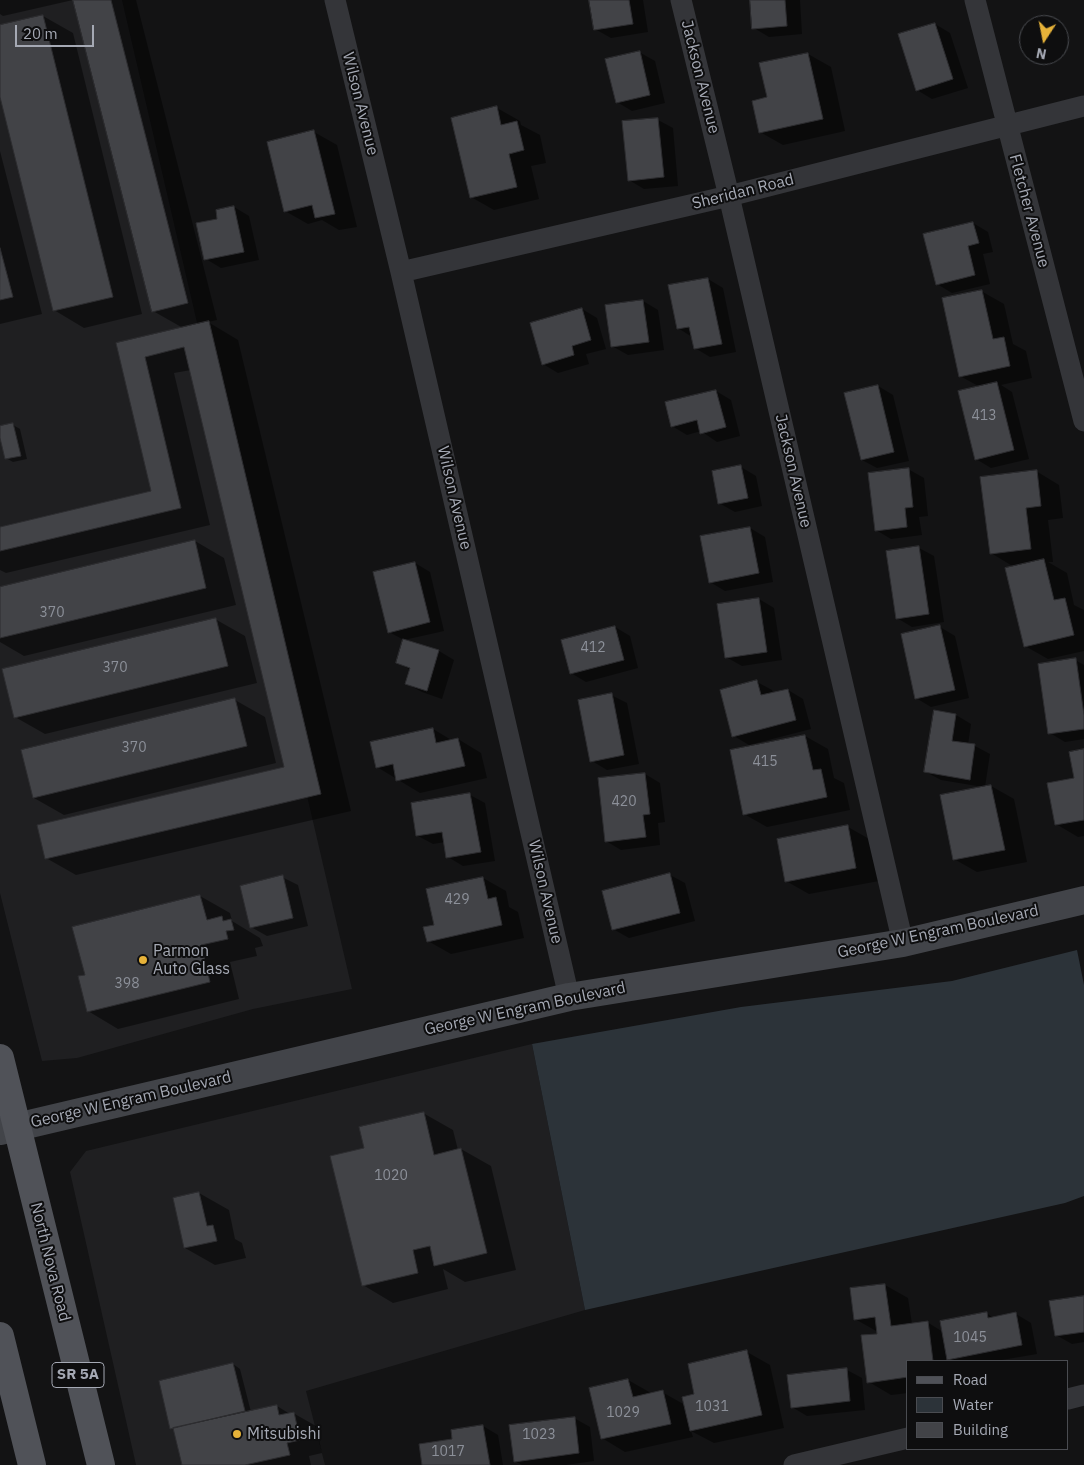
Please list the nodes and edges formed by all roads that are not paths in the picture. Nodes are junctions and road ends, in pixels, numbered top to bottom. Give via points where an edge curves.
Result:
1 (335, 0) edge
2 (681, 0) edge
3 (975, 0) edge
4 (1084, 106) edge
5 (1006, 126) junction
6 (729, 196) junction
7 (401, 272) junction
8 (1084, 421) edge
9 (1084, 900) edge
10 (903, 943) junction
11 (569, 997) junction
12 (0, 1058) edge
13 (9, 1129) edge
14 (0, 1336) edge
15 (1084, 1395) edge
16 (1069, 1399) edge
17 (906, 1439) edge
18 (818, 1462) edge
19 (32, 1465) edge
20 (101, 1465) edge
21 (794, 1465) edge

1 - 7 street, Wilson Avenue
2 - 6 street, Jackson Avenue
3 - 5 street, Fletcher Avenue
4 - 5 street, Sheridan Road
5 - 6 street, Sheridan Road
5 - 8 street, Fletcher Avenue
6 - 7 street, Sheridan Road
6 - 10 street, Jackson Avenue
7 - 11 street, Wilson Avenue
9 - 10 main road, George W Engram Boulevard
10 - 11 main road, George W Engram Boulevard
11 - 13 main road, George W Engram Boulevard
12 - 13 main road, North Nova Road / SR 5A
13 - 20 main road, North Nova Road / SR 5A
14 - 19 main road
15 - 16 street
17 - 18 street
18 - 21 street

